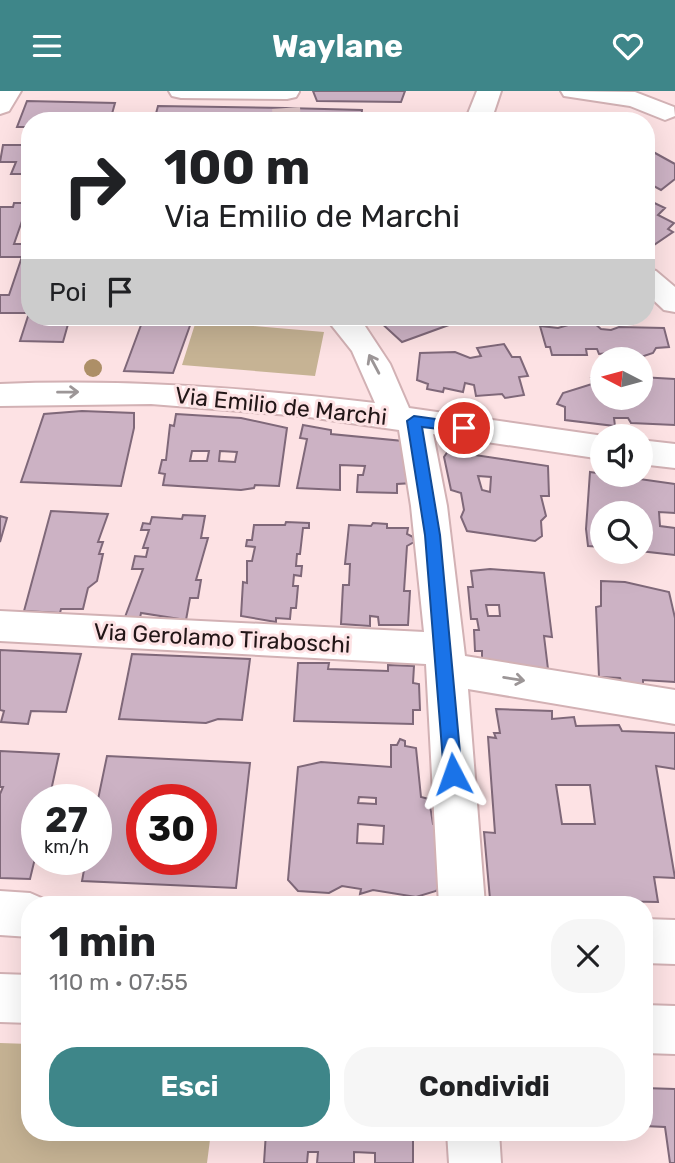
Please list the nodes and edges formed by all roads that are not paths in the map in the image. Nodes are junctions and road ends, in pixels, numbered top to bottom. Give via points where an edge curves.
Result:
1 (9, 91) edge
2 (181, 91) edge
3 (489, 91) edge
4 (573, 91) edge
5 (287, 97) edge
6 (0, 106) edge
7 (481, 112) edge
8 (672, 117) edge
9 (655, 285) edge
10 (675, 303) edge
11 (351, 326) edge
12 (0, 395) edge
13 (406, 420) junction
14 (590, 445) edge
15 (653, 453) edge
16 (675, 456) edge
17 (0, 626) edge
18 (446, 659) junction
19 (675, 707) edge
20 (461, 896) edge
21 (0, 913) edge
22 (21, 914) edge
23 (653, 941) edge
24 (675, 942) edge
25 (0, 998) edge
26 (21, 999) edge
27 (653, 1029) edge
28 (675, 1030) edge
29 (474, 1141) edge
30 (475, 1163) edge

1 - 6 street
2 - 5 street
3 - 7 street
4 - 8 street via 635,99
9 - 10 street
13 -> 11 street
12 -> 13 street, Via Emilio de Marchi via 112,392 218,397
13 - 14 street, Via Emilio de Marchi
13 - 18 street via 432,526
15 - 16 street
17 - 18 street, Via Gerolamo Tiraboschi
18 -> 19 street, Via Gerolamo Tiraboschi
18 - 20 street
21 - 22 street
23 - 24 street
25 - 26 street
27 - 28 street
29 - 30 street

